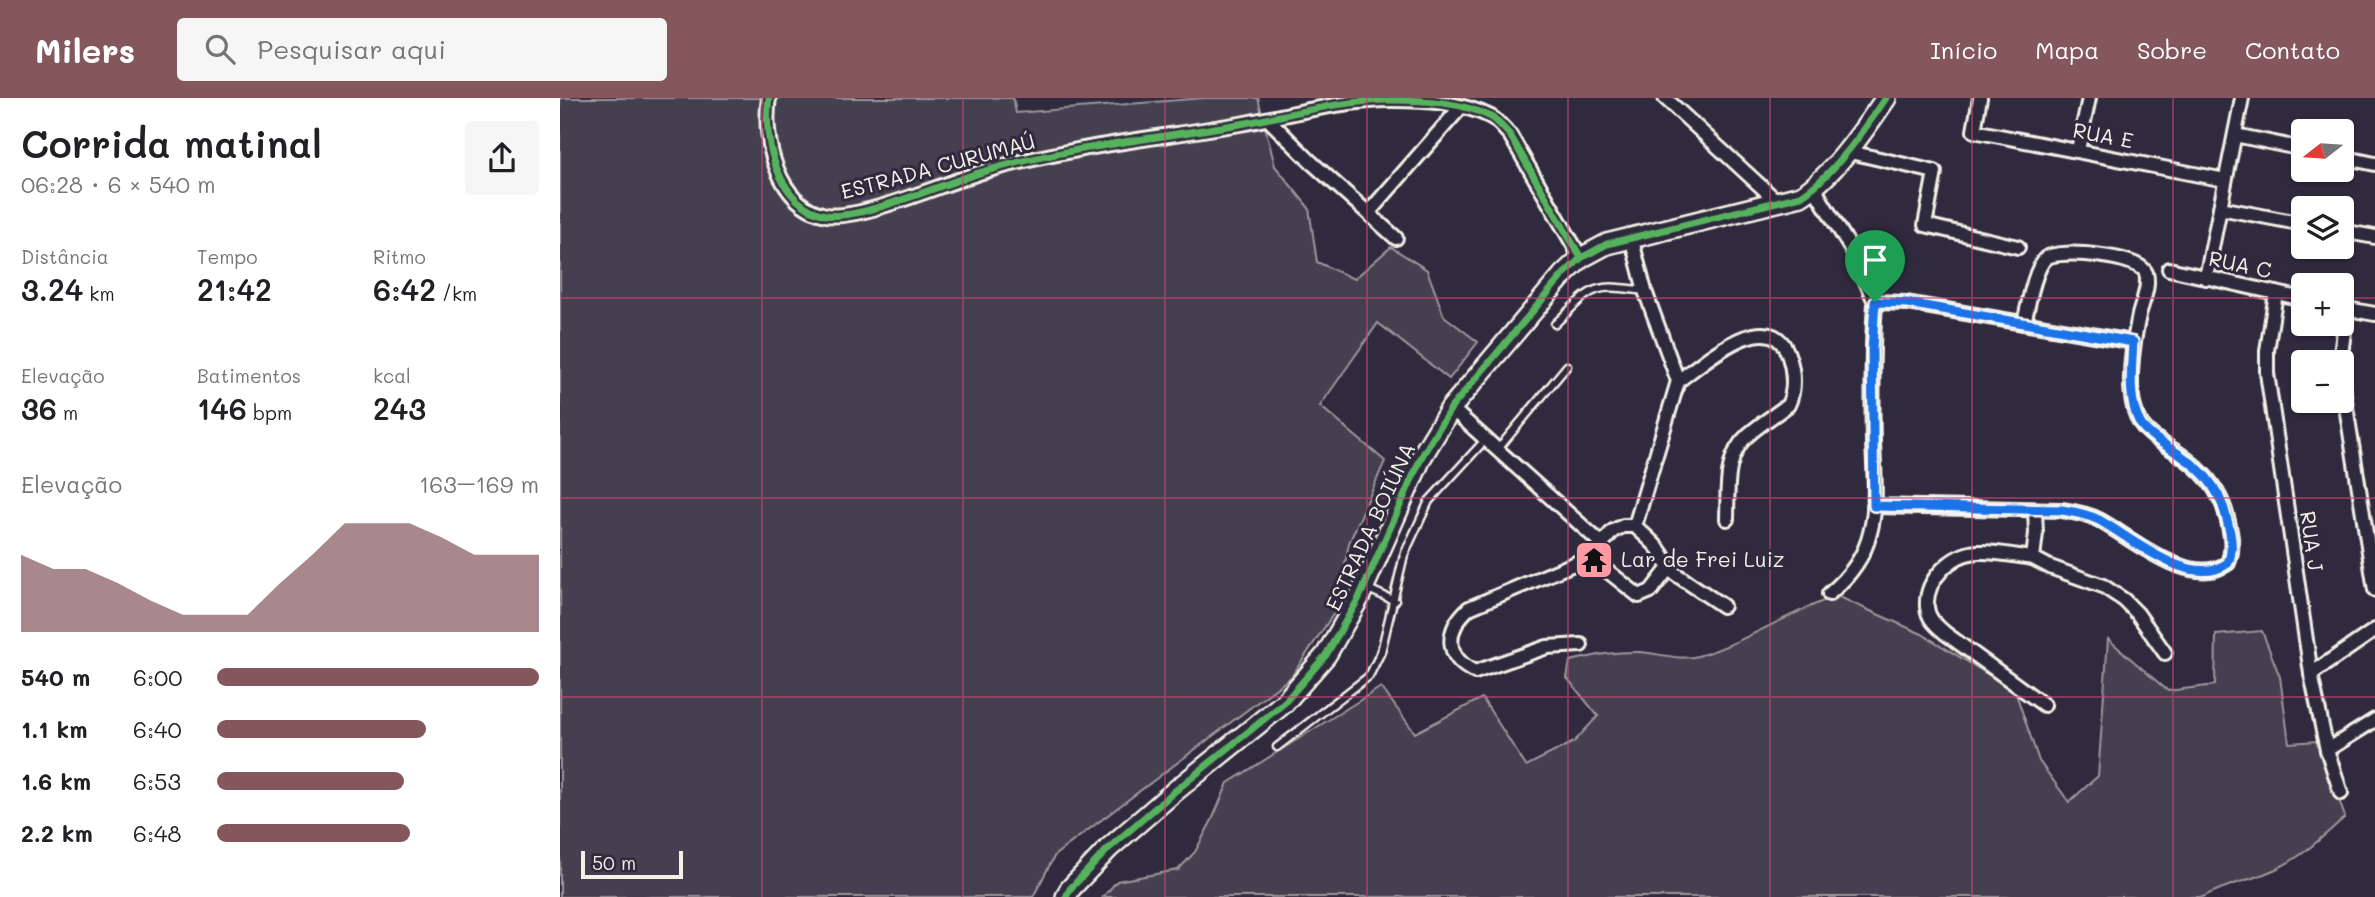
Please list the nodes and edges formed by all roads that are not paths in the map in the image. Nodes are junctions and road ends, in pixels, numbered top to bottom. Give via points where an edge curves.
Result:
1 (769, 98) edge
2 (1665, 98) edge
3 (1886, 98) edge
4 (1980, 98) edge
5 (2089, 98) edge
6 (2242, 98) edge
7 (1461, 107) junction
8 (1268, 119) junction
9 (2235, 135) junction
10 (2291, 147) edge
11 (1846, 150) junction
12 (2078, 150) junction
13 (2354, 160) edge
14 (2375, 164) edge
15 (2225, 180) junction
16 (1814, 188) junction
17 (1779, 203) junction
18 (2220, 208) junction
19 (1369, 212) junction
20 (2291, 221) edge
21 (2354, 233) edge
22 (1631, 237) junction
23 (2375, 237) edge
24 (1396, 238) dead end
25 (2018, 247) dead end
26 (1581, 258) junction
27 (2169, 269) dead end
28 (2206, 278) junction
29 (1645, 292) junction
30 (2276, 293) junction
31 (2291, 296) edge
32 (1875, 302) junction
33 (2354, 311) edge
34 (2375, 314) edge
35 (2024, 323) junction
36 (1555, 324) dead end
37 (2133, 342) junction
38 (1567, 366) dead end
39 (1678, 381) junction
40 (1451, 408) junction
41 (2347, 413) edge
42 (1486, 439) junction
43 (1498, 449) junction
44 (1874, 506) junction
45 (2035, 511) junction
46 (1727, 519) dead end
47 (1634, 526) junction
48 (1601, 543) junction
49 (1590, 557) junction
50 (2033, 558) junction
51 (1668, 569) junction
52 (1364, 588) junction
53 (2375, 590) edge
54 (1829, 594) dead end
55 (1395, 601) junction
56 (1724, 606) dead end
57 (2375, 630) edge
58 (1581, 645) dead end
59 (2165, 653) dead end
60 (2311, 674) junction
61 (2044, 705) dead end
62 (2375, 720) edge
63 (1277, 747) dead end
64 (2327, 750) junction
65 (2341, 793) dead end
66 (1066, 897) edge

1 - 8 street, ESTRADA CURUMAÚ via 768,139 776,167 803,207 828,215 865,211 990,169
2 - 17 street
3 - 11 street, ESTRADA BOIÚNA
4 - 12 street, RUA E via 1974,131
5 - 12 street
6 - 9 street
7 - 8 street, ESTRADA CURUMAÚ via 1391,100 1325,106
7 - 19 street
7 - 26 street, ESTRADA CURUMAÚ via 1494,119 1510,135
8 - 19 street
9 - 10 street
9 - 15 street
11 - 16 street, ESTRADA BOIÚNA
11 - 25 street via 1935,172 1925,225
12 - 15 street, RUA E
13 - 14 street
15 - 18 street
16 - 17 street, ESTRADA BOIÚNA
16 - 32 street via 1853,253
17 - 22 street, ESTRADA BOIÚNA
18 - 20 street
18 - 28 street
19 - 24 street
21 - 23 street
22 - 26 street, ESTRADA BOIÚNA
22 - 29 street
26 - 40 street, ESTRADA BOIÚNA
27 - 28 street, RUA C
28 - 30 street, RUA C
29 - 36 lane via 1597,288
29 - 39 street
30 - 31 street, RUA C
30 - 60 street, RUA J via 2267,373
32 - 35 street
32 - 44 street
33 - 34 street
35 - 37 street
35 - 37 street via 2039,267 2047,257 2061,253 2126,259 2141,266 2147,285
37 - 45 street via 2133,402 2140,424 2211,481 2224,506 2230,533 2228,563 2208,570 2176,566 2097,519 2062,510
38 - 43 lane
39 - 46 street via 1744,337 1766,333 1787,348 1793,369 1791,398 1746,437 1733,456
39 - 47 street
40 - 42 street
40 - 52 street, ESTRADA BOIÚNA via 1422,456
41 - 53 street
42 - 43 street
42 - 55 lane via 1429,501 1404,555
43 - 48 street
44 - 45 street
44 - 54 street via 1861,557
45 - 50 street
47 - 48 street via 1623,526
47 - 51 street via 1664,556
48 - 49 street
49 - 51 street via 1639,596 1651,591
49 - 58 street via 1469,608 1452,634 1453,653 1475,672 1547,647
50 - 59 street via 2103,586 2124,600
50 - 61 street via 1976,551 1958,558 1944,566 1930,589 1927,607 1931,620 1945,634
51 - 56 street
52 - 55 lane
52 - 66 street, ESTRADA BOIÚNA via 1326,655 1284,703 1109,848
55 - 63 lane via 1369,676
57 - 60 street
60 - 64 street, RUA J
62 - 64 street
64 - 65 street, RUA J

